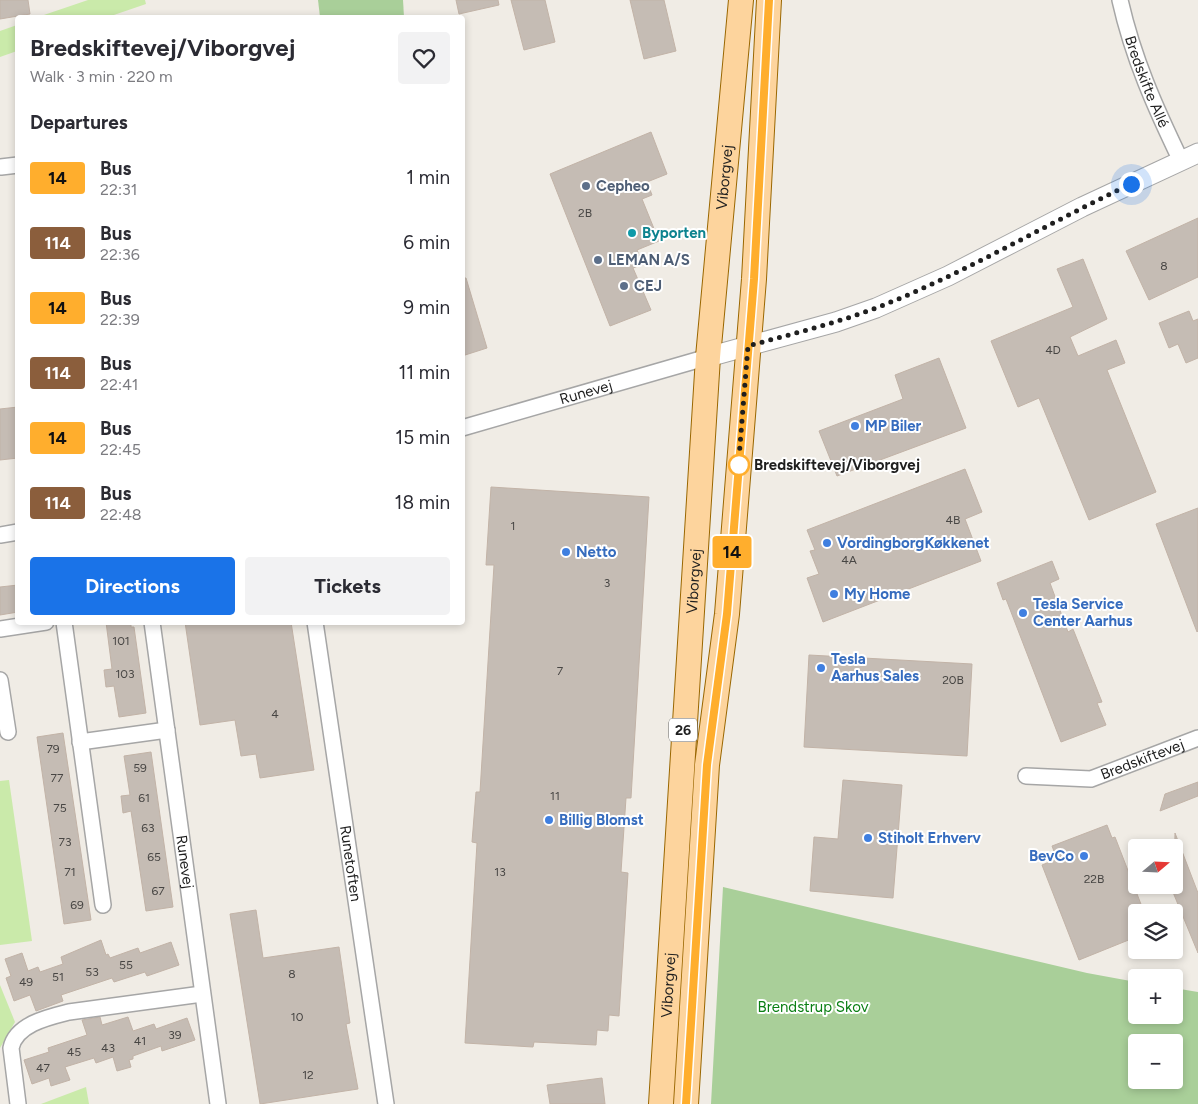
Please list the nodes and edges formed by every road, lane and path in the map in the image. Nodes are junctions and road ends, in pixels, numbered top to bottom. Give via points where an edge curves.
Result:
1 (741, 0) edge
2 (769, 0) edge
3 (1120, 0) edge
4 (1198, 153) edge
5 (1180, 162) junction
6 (15, 165) edge
7 (2, 167) dead end
8 (748, 346) junction
9 (708, 357) junction
10 (465, 427) edge
11 (15, 532) edge
12 (0, 535) edge
13 (26, 625) edge
14 (64, 625) edge
15 (152, 625) edge
16 (315, 625) edge
17 (0, 629) edge
18 (0, 680) edge
19 (167, 730) junction
20 (8, 732) dead end
21 (1198, 738) edge
22 (80, 742) junction
23 (1026, 776) dead end
24 (102, 905) dead end
25 (202, 994) junction
26 (18, 1104) edge
27 (218, 1104) edge
28 (386, 1104) edge
29 (661, 1104) edge
30 (686, 1104) edge

1 - 9 main road, Viborgvej / 26
2 - 8 main road, Viborgvej / 26
3 - 5 street, Bredskifte Allé via 1130,43 1146,87
4 - 5 street
5 - 8 street via 876,308
6 - 7 street
8 - 9 street
8 - 30 main road, Viborgvej / 26 via 727,614 707,765
9 - 10 street, Runevej
9 - 29 main road, Viborgvej / 26
11 - 12 street
13 - 17 street
14 - 22 street
15 - 19 street, Runevej
16 - 28 street, Runetoften
18 - 20 street
19 - 22 street
19 - 25 street, Runevej
21 - 23 street, Bredskiftevej via 1090,779
22 - 24 street
25 - 26 street via 69,1012 28,1027 13,1040 11,1048
25 - 27 street, Runevej

